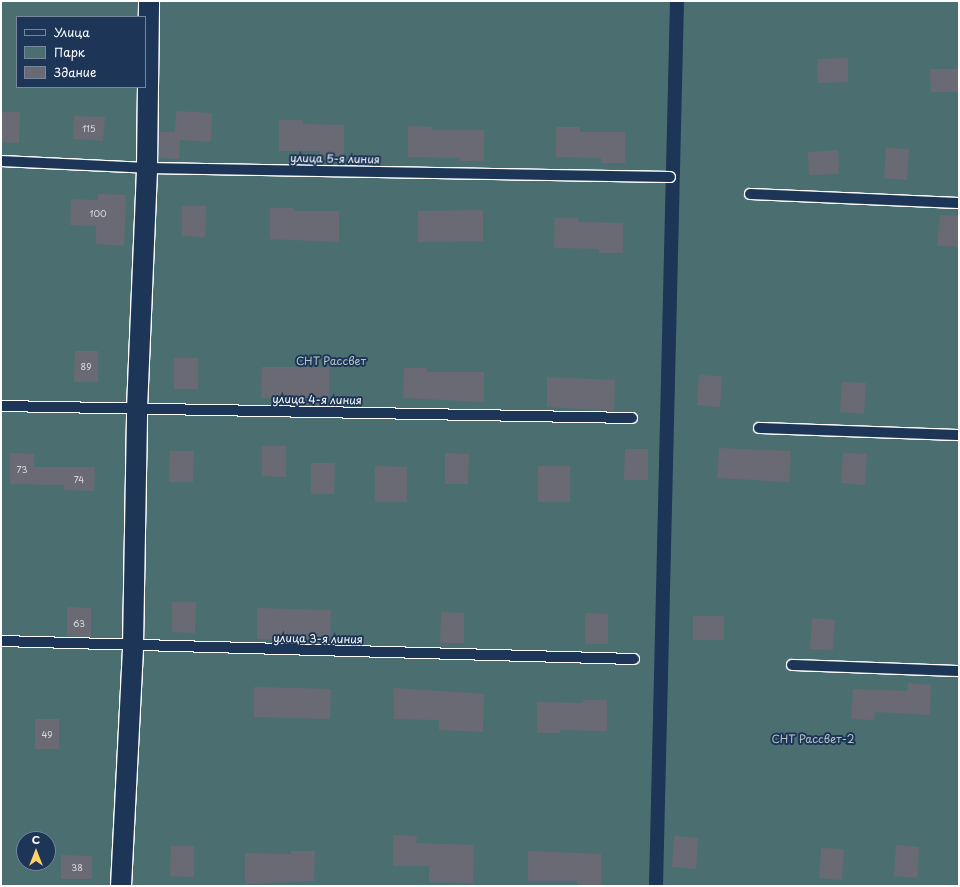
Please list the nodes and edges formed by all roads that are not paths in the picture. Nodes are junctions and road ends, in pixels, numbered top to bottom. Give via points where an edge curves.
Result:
1 (149, 1) edge
2 (1, 161) edge
3 (147, 168) junction
4 (670, 178) dead end
5 (750, 194) dead end
6 (959, 203) edge
7 (1, 406) edge
8 (137, 409) junction
9 (632, 418) dead end
10 (760, 428) dead end
11 (959, 435) edge
12 (1, 641) edge
13 (133, 646) junction
14 (634, 659) dead end
15 (792, 665) dead end
16 (959, 671) edge
17 (121, 886) edge

1 - 3 street
2 - 3 lane, улица 5-я линия
3 - 4 lane, улица 5-я линия
3 - 8 street
5 - 6 lane
7 - 8 lane, улица 4-я линия
8 - 9 lane, улица 4-я линия
8 - 13 street
10 - 11 lane
12 - 13 lane, улица 3-я линия
13 - 14 lane, улица 3-я линия
13 - 17 street
15 - 16 lane

